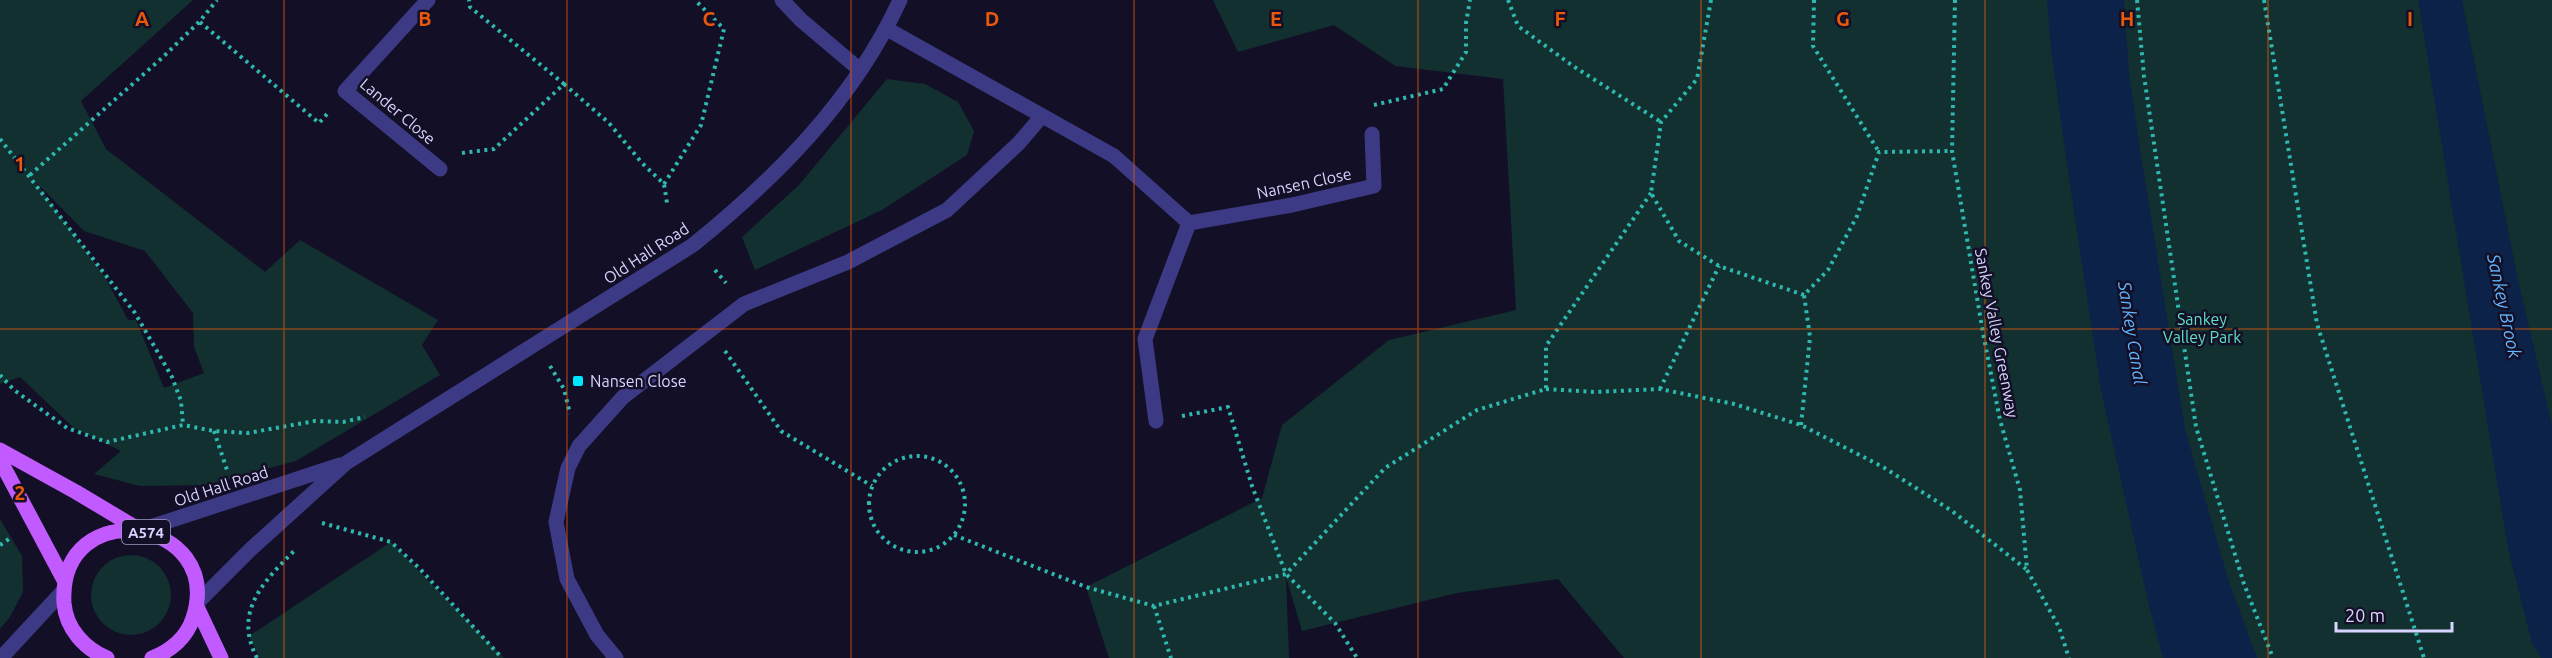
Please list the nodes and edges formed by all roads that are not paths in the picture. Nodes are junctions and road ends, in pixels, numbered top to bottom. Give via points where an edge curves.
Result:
1 (428, 0) edge
2 (782, 0) edge
3 (900, 0) edge
4 (886, 29) junction
5 (860, 70) junction
6 (1042, 116) junction
7 (1372, 134) road end
8 (440, 169) road end
9 (1189, 224) junction
10 (1156, 421) road end
11 (0, 450) edge
12 (0, 460) edge
13 (346, 464) junction
14 (140, 530) junction
15 (64, 586) junction
16 (197, 605) junction
17 (1, 658) edge
18 (107, 658) edge
19 (152, 658) edge
20 (221, 658) edge
21 (616, 658) edge

1 - 8 street, Lander Close via 345,91
2 - 5 street
3 - 4 street, Old Hall Road
4 - 5 street, Old Hall Road
4 - 6 street
5 - 13 street, Old Hall Road via 780,169 693,245
6 - 9 street via 1114,156
6 - 21 street via 1019,143 947,210 848,262 744,304 623,397 579,446 568,468 556,522 567,579 597,635
7 - 9 street, Nansen Close via 1374,186
9 - 10 street via 1145,339
11 - 14 main road, A574
12 - 15 main road
13 - 14 street, Old Hall Road
13 - 16 street, Old Hall Road via 251,549
14 - 15 main road, A574 via 118,530 84,548 72,564
14 - 16 main road, A574 via 161,536 177,548 196,583
15 - 17 street
15 - 18 main road via 71,626 82,642
16 - 19 main road via 190,627 178,643
16 - 20 main road, A574

